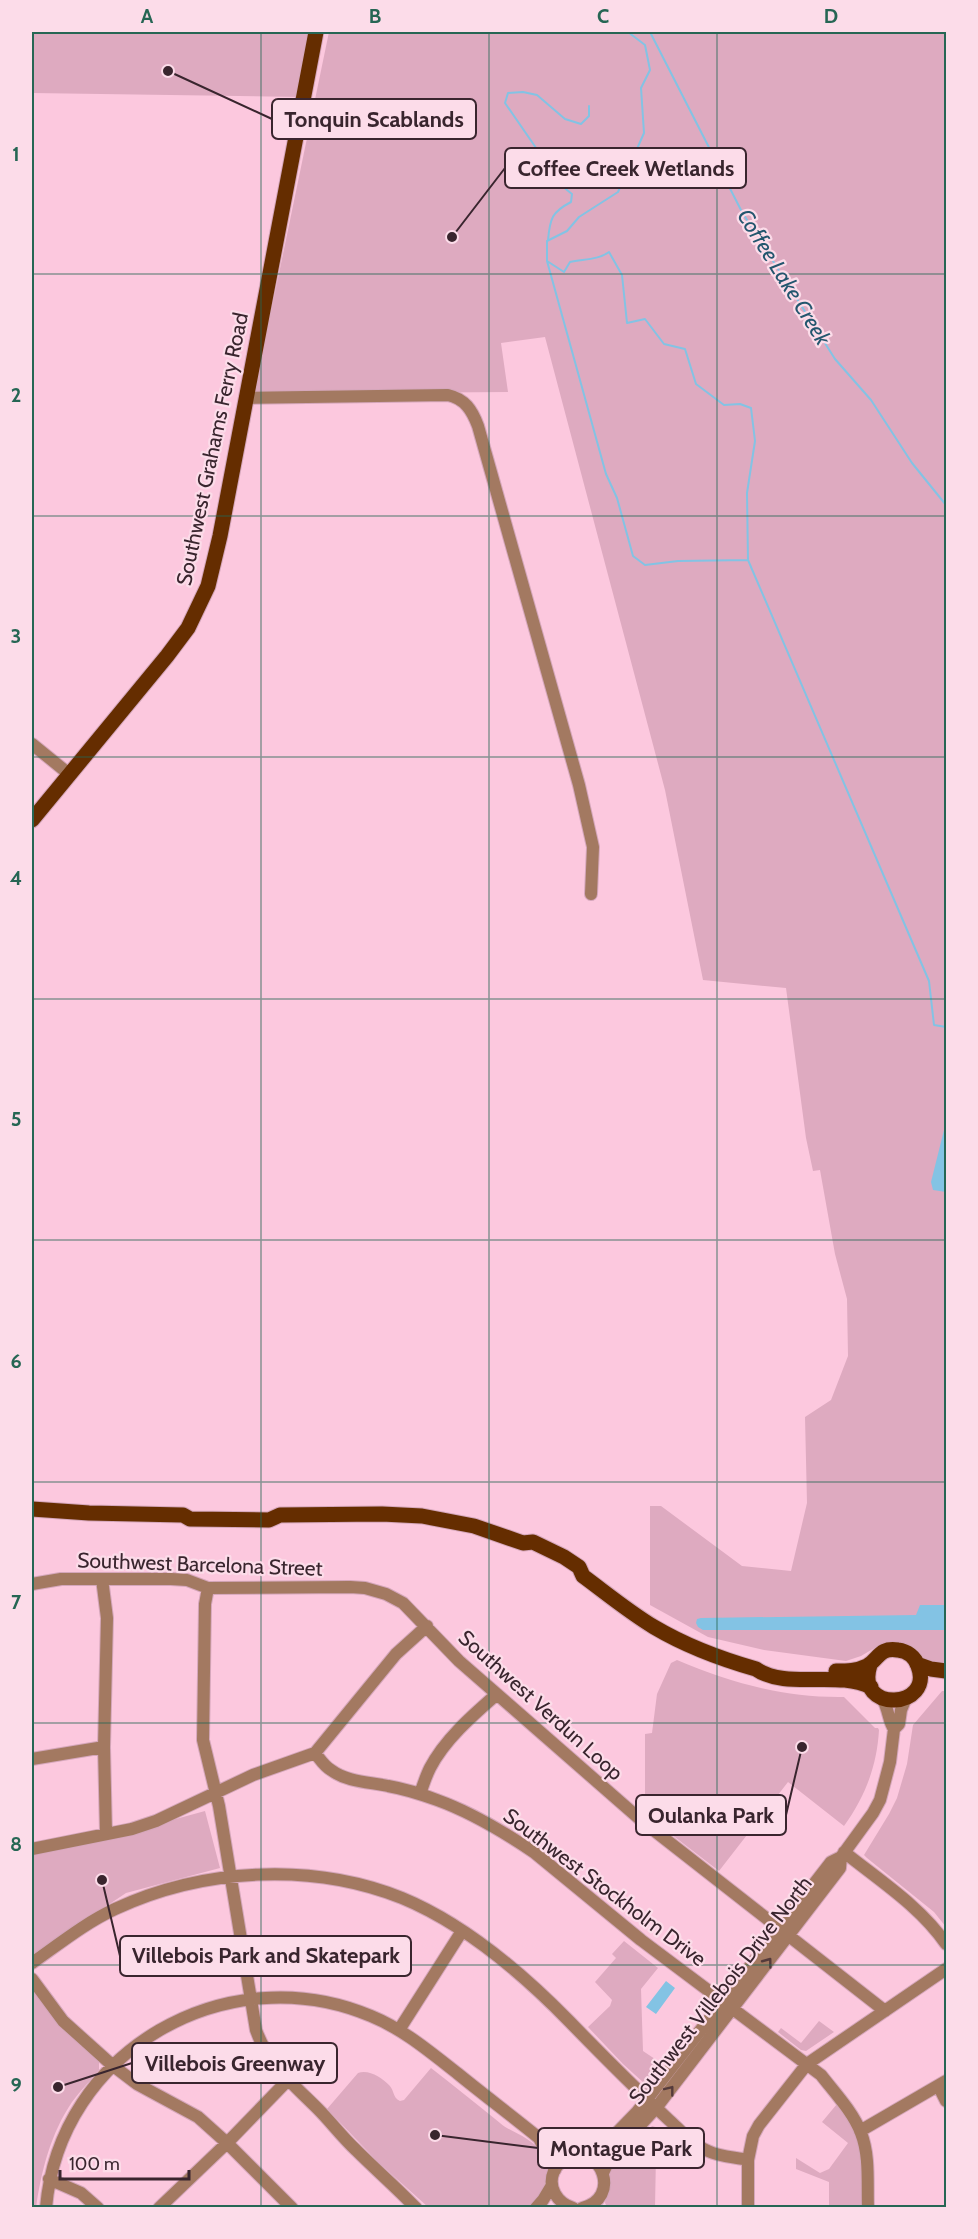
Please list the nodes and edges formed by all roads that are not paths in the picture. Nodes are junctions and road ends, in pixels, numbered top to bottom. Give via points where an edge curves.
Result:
1 (316, 32) edge
2 (245, 398) junction
3 (32, 744) edge
4 (69, 774) junction
5 (32, 820) edge
6 (591, 894) dead end
7 (32, 1509) edge
8 (102, 1579) junction
9 (32, 1584) edge
10 (208, 1588) junction
11 (427, 1626) junction
12 (917, 1664) junction
13 (870, 1665) junction
14 (756, 1669) junction
15 (946, 1671) edge
16 (946, 1679) edge
17 (918, 1686) junction
18 (871, 1687) junction
19 (497, 1694) junction
20 (882, 1698) junction
21 (906, 1698) junction
22 (894, 1729) junction
23 (104, 1747) junction
24 (315, 1753) junction
25 (32, 1759) edge
26 (216, 1794) junction
27 (420, 1794) junction
28 (106, 1833) junction
29 (32, 1849) edge
30 (843, 1854) junction
31 (230, 1877) junction
32 (462, 1931) junction
33 (784, 1931) junction
34 (946, 1944) edge
35 (32, 1963) edge
36 (946, 1969) edge
37 (32, 1979) edge
38 (250, 1999) junction
39 (728, 2005) junction
40 (885, 2011) junction
41 (399, 2030) junction
42 (807, 2064) junction
43 (112, 2065) junction
44 (288, 2080) junction
45 (943, 2084) edge
46 (946, 2101) edge
47 (652, 2103) junction
48 (860, 2131) junction
49 (539, 2138) junction
50 (227, 2143) junction
51 (571, 2157) junction
52 (587, 2157) junction
53 (748, 2160) junction
54 (555, 2170) junction
55 (603, 2173) junction
56 (49, 2179) junction
57 (552, 2185) junction
58 (602, 2194) junction
59 (566, 2207) edge
60 (46, 2208) edge
61 (98, 2208) edge
62 (159, 2208) edge
63 (292, 2208) edge
64 (416, 2208) edge
65 (536, 2208) edge
66 (582, 2208) edge
67 (605, 2208) edge
68 (748, 2208) edge
69 (868, 2208) edge

1 - 2 main road, Southwest Grahams Ferry Road
2 - 4 main road, Southwest Grahams Ferry Road via 216,554 200,606 167,656
2 - 6 street via 448,395 470,408 579,785 594,847
3 - 4 street
4 - 5 main road, Southwest Grahams Ferry Road
7 - 14 main road via 100,1514 382,1514 435,1518 481,1528 523,1543 533,1542 564,1557 579,1567 583,1576 670,1636
8 - 9 street, Southwest Barcelona Street
8 - 10 street, Southwest Barcelona Street via 187,1580
8 - 23 street via 107,1618
10 - 11 street, Southwest Barcelona Street via 364,1588 403,1603
10 - 26 street via 203,1740
11 - 19 street, Southwest Verdun Loop
11 - 24 street via 396,1654
12 - 13 main road via 906,1652 896,1649 881,1653
12 - 15 main road
12 - 17 main road
13 - 14 main road via 853,1671 765,1665
13 - 18 main road
14 - 18 main road via 764,1674 806,1679 853,1680
16 - 17 main road
17 - 21 main road
18 - 20 main road
19 - 27 street via 438,1755
19 - 33 street, Southwest Verdun Loop via 642,1821
20 - 21 main road
20 - 22 street, Southwest Villebois Drive North
21 - 22 street, Southwest Villebois Drive North via 899,1725
22 - 30 street, Southwest Villebois Drive North via 880,1800
23 - 25 street
23 - 28 street
24 - 26 street via 263,1771
24 - 27 street, Southwest Stockholm Drive via 331,1771 343,1777
26 - 28 street via 156,1821
26 - 31 street
27 - 39 street, Southwest Stockholm Drive via 458,1808 517,1840 640,1940
28 - 29 street
30 - 33 street, Southwest Villebois Drive North via 840,1868
30 - 34 street via 922,1916
31 - 32 street via 274,1875 357,1884 404,1899
31 - 35 street via 175,1887 139,1899 88,1924
31 - 38 street
32 - 41 street
32 - 47 street via 527,1982
33 - 39 street, Southwest Villebois Drive North
33 - 40 street, Southwest Verdun Loop
36 - 40 street
37 - 43 street via 63,2021
38 - 41 street via 295,1998 330,2003
38 - 43 street via 183,2016
38 - 44 street via 260,2044
39 - 42 street, Southwest Stockholm Drive
39 - 47 street, Southwest Villebois Drive North
40 - 42 street
41 - 49 street
42 - 48 street, Southwest Stockholm Drive via 841,2100
42 - 53 street via 759,2125
43 - 50 street via 136,2084 198,2117
43 - 56 street via 78,2107 60,2142
44 - 50 street
44 - 64 street
45 - 46 street
45 - 48 street
47 - 52 street, Southwest Villebois Drive North
47 - 53 street via 705,2150
47 - 55 street, Southwest Villebois Drive North
48 - 69 street, Southwest Stockholm Drive via 867,2157
49 - 51 street
49 - 54 street
50 - 62 street
50 - 63 street
51 - 52 street
51 - 54 street
52 - 55 street
53 - 68 street
54 - 57 street
55 - 58 street
56 - 60 street
56 - 61 street via 81,2193
57 - 59 street
57 - 65 street
58 - 66 street via 596,2202
58 - 67 street

